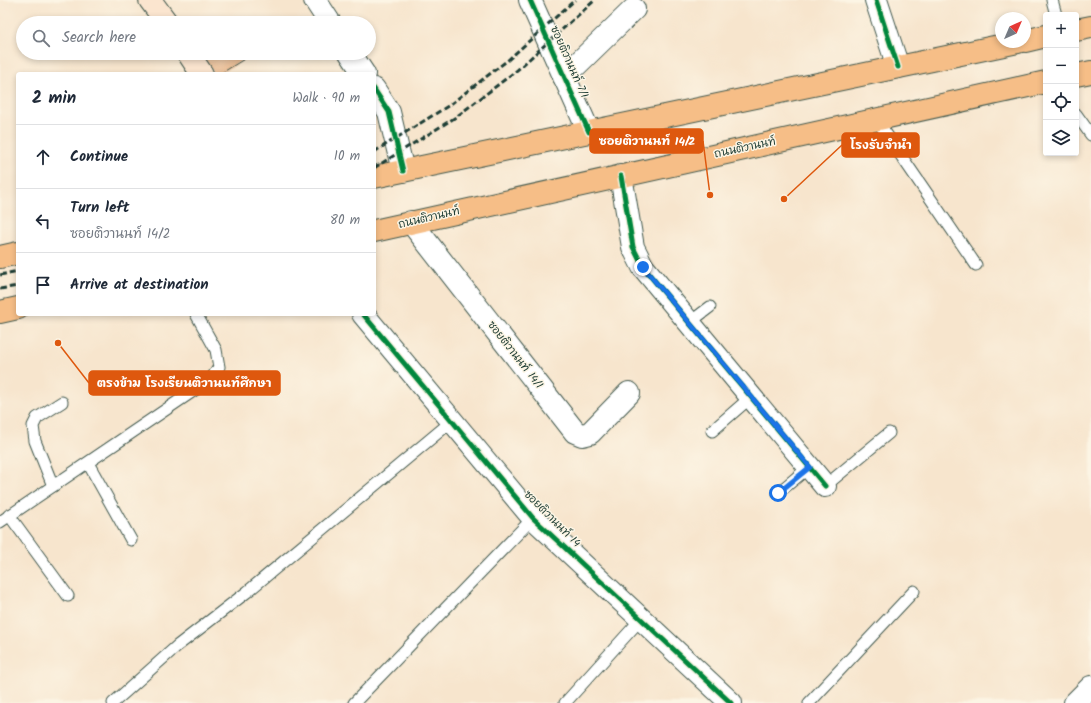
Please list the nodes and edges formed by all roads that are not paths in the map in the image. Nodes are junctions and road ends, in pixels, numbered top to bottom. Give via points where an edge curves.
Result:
1 (150, 0) edge
2 (315, 0) edge
3 (530, 0) edge
4 (876, 0) edge
5 (1052, 0) edge
6 (634, 9) dead end
7 (1055, 12) edge
8 (161, 16) edge
9 (325, 16) edge
10 (1091, 27) edge
11 (1079, 29) edge
12 (1043, 37) edge
13 (1031, 40) edge
14 (995, 47) edge
15 (193, 60) edge
16 (355, 60) edge
17 (898, 67) junction
18 (201, 72) edge
19 (363, 72) edge
20 (1091, 72) edge
21 (1079, 74) edge
22 (564, 77) junction
23 (1043, 83) edge
24 (376, 92) edge
25 (1079, 118) edge
26 (876, 119) junction
27 (589, 132) junction
28 (1091, 135) edge
29 (403, 171) junction
30 (621, 176) junction
31 (376, 177) edge
32 (411, 222) junction
33 (376, 231) edge
34 (16, 254) edge
35 (0, 257) edge
36 (976, 265) dead end
37 (710, 306) dead end
38 (16, 308) edge
39 (0, 312) edge
40 (197, 316) edge
41 (364, 316) edge
42 (689, 323) junction
43 (629, 393) dead end
44 (751, 397) junction
45 (62, 402) dead end
46 (452, 421) junction
47 (712, 431) dead end
48 (889, 433) dead end
49 (88, 463) junction
50 (810, 467) junction
51 (53, 486) junction
52 (825, 486) joint
53 (778, 493) dead end
54 (5, 518) edge
55 (533, 518) junction
56 (131, 540) dead end
57 (914, 591) dead end
58 (68, 596) dead end
59 (641, 619) junction
60 (1091, 687) edge
61 (113, 703) edge
62 (354, 703) edge
63 (565, 703) edge
64 (731, 703) edge
65 (809, 703) edge
66 (1075, 703) edge

1 - 8 street
2 - 9 street
3 - 22 street, ซอยติวานนท์ 7/1
4 - 17 street
5 - 7 lane
6 - 22 street
10 - 11 main road
12 - 13 main road
14 - 17 main road
15 - 18 street
16 - 19 street
17 - 27 main road
20 - 21 main road
22 - 27 street, ซอยติวานนท์ 7/1
23 - 26 main road, ถนนติวานนท์
24 - 29 street via 389,112
25 - 28 lane
26 - 30 main road, ถนนติวานนท์
26 - 36 lane
27 - 29 main road
29 - 31 main road
30 - 32 main road, ถนนติวานนท์
30 - 42 street via 633,247 643,267
32 - 33 main road, ถนนติวานนท์
32 - 43 street, ซอยติวานนท์ 14/1 via 575,432 582,435 590,433
34 - 35 main road
37 - 42 lane
38 - 39 main road
40 - 49 lane via 216,350 219,367 211,378
41 - 46 street, ซอยติวานนท์ 14
42 - 44 street
44 - 47 lane
44 - 50 street
45 - 51 lane via 37,418 33,426 35,441
46 - 55 street, ซอยติวานนท์ 14
46 - 61 lane via 247,592 177,646
48 - 52 lane
49 - 51 lane
49 - 56 lane
50 - 52 street
50 - 53 lane
51 - 54 lane
54 - 58 lane
55 - 59 street, ซอยติวานนท์ 14
55 - 62 lane
57 - 65 lane
59 - 63 lane
59 - 64 street, ซอยติวานนท์ 14
60 - 66 street

